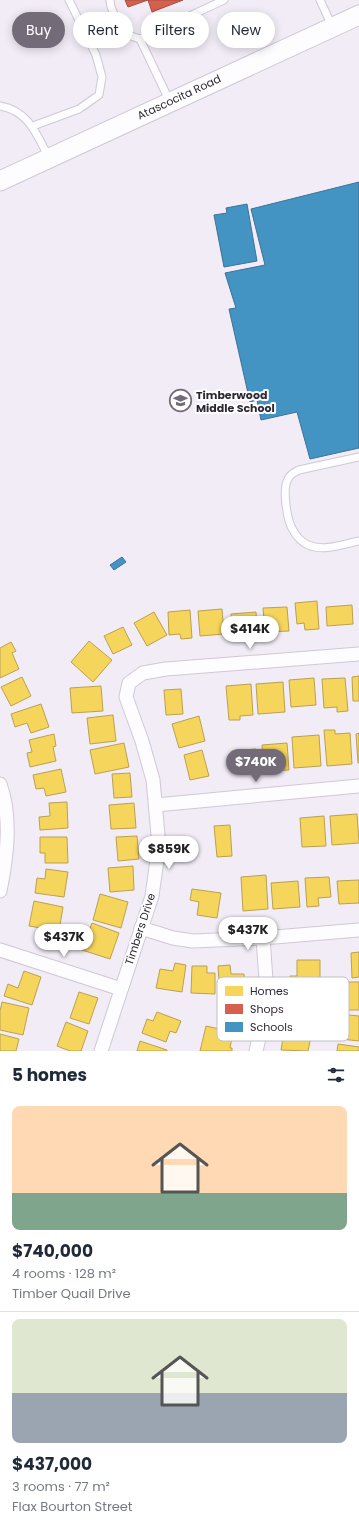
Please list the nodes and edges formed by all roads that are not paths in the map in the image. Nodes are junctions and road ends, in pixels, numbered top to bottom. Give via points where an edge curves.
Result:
1 (69, 0) edge
2 (110, 0) edge
3 (224, 0) edge
4 (320, 0) edge
5 (359, 15) edge
6 (332, 26) junction
7 (140, 39) junction
8 (170, 102) junction
9 (0, 106) edge
10 (33, 126) junction
11 (49, 158) junction
12 (0, 181) edge
13 (359, 457) edge
14 (359, 540) edge
15 (359, 654) edge
16 (0, 784) edge
17 (359, 786) edge
18 (156, 804) junction
19 (0, 891) edge
20 (141, 928) junction
21 (359, 930) edge
22 (263, 938) junction
23 (0, 950) edge
24 (266, 977) edge
25 (121, 989) junction
26 (258, 1041) edge
27 (102, 1051) edge
28 (256, 1051) edge

1 - 10 lane via 96,55 102,77 99,95 79,109
2 - 7 lane via 122,33
3 - 7 lane
4 - 6 lane
5 - 6 main road, Atascocita Road
6 - 8 main road, Atascocita Road
7 - 8 lane
8 - 11 main road, Atascocita Road
9 - 10 lane via 23,116
10 - 11 lane
11 - 12 main road, Atascocita Road
13 - 14 lane via 292,474 287,480 285,498 292,528 307,544 328,548
15 - 18 street, Timbers Drive via 166,669 145,673 129,683 126,697 150,767
16 - 19 street via 7,820
17 - 18 street
18 - 20 street, Timbers Drive via 156,879
20 - 22 street via 193,941
20 - 25 street, Timbers Drive
21 - 22 street
22 - 24 street
23 - 25 street
25 - 27 street, Timbers Drive
26 - 28 street

